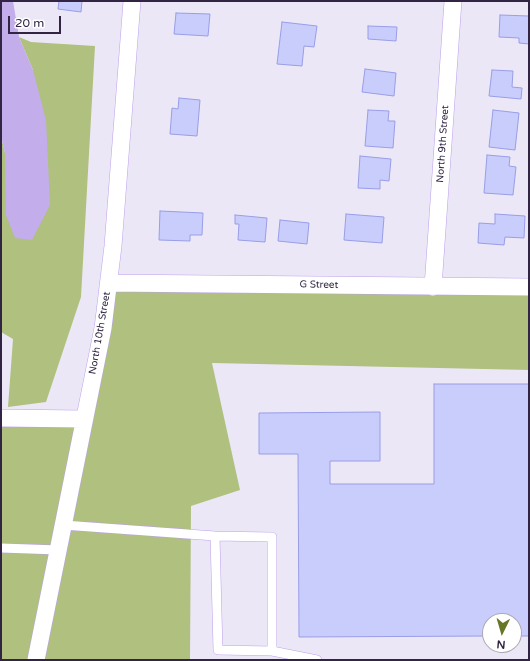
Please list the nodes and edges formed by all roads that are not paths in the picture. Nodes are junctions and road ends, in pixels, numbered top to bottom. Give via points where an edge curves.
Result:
1 (132, 1) edge
2 (454, 1) edge
3 (109, 283) junction
4 (432, 287) junction
5 (529, 288) edge
6 (1, 418) edge
7 (84, 419) junction
8 (63, 525) junction
9 (215, 536) junction
10 (1, 548) edge
11 (58, 550) junction
12 (272, 651) junction
13 (36, 660) edge
14 (317, 660) edge

1 - 3 street, North 10th Street
2 - 4 street, North 9th Street
3 - 4 street, G Street
3 - 7 street, North 10th Street via 103,328
4 - 5 street, G Street
6 - 7 street
7 - 8 street, North 10th Street
8 - 9 lane
8 - 11 street, North 10th Street
9 - 12 lane via 218,650
9 - 12 lane via 272,537
10 - 11 lane
11 - 13 street, North 10th Street
12 - 14 lane

